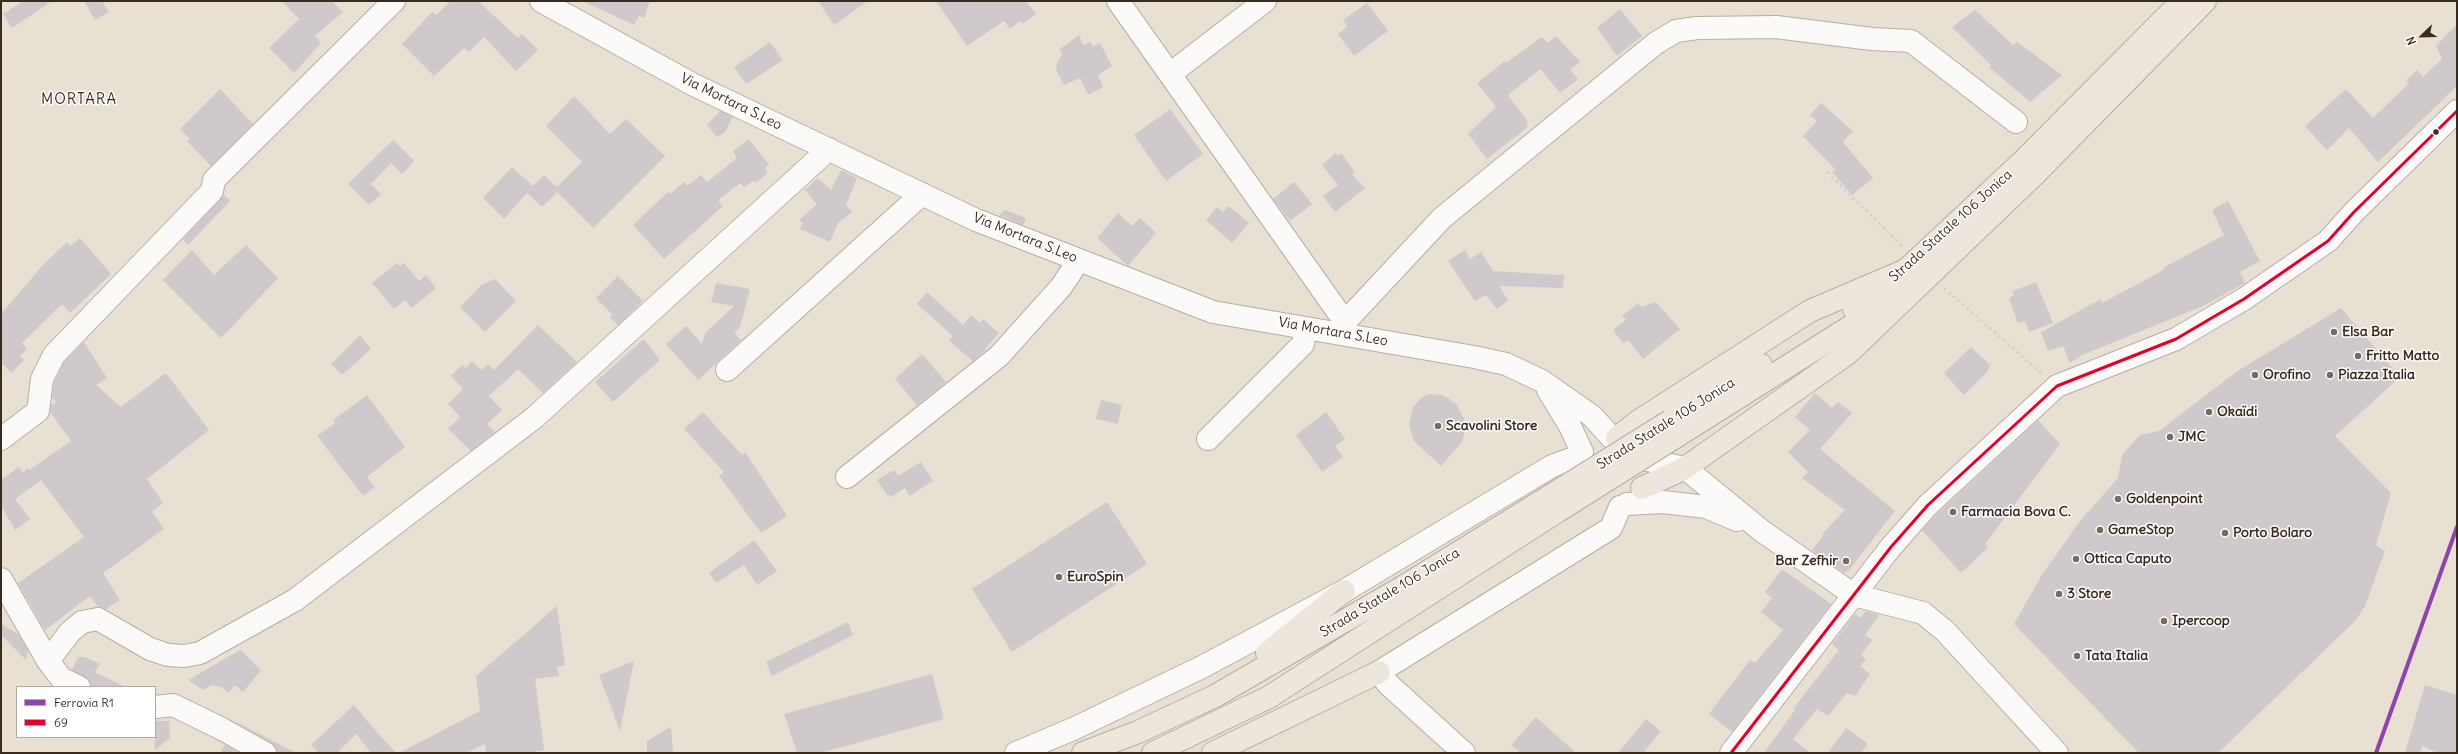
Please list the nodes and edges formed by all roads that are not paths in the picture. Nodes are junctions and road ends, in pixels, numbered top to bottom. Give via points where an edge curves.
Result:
1 (394, 1) edge
2 (541, 1) edge
3 (1118, 1) edge
4 (1265, 1) edge
5 (2182, 1) edge
6 (2205, 1) edge
7 (1170, 74) junction
8 (2457, 111) edge
9 (2016, 122) dead end
10 (829, 149) junction
11 (922, 194) junction
12 (1079, 260) junction
13 (1910, 268) junction
14 (1306, 328) junction
15 (1343, 328) junction
16 (727, 370) dead end
17 (1542, 381) junction
18 (1614, 438) junction
19 (1, 439) edge
20 (1208, 439) dead end
21 (1581, 454) junction
22 (1643, 460) junction
23 (1684, 468) junction
24 (847, 477) dead end
25 (1642, 488) junction
26 (1554, 504) junction
27 (1624, 505) junction
28 (1762, 531) junction
29 (1, 579) edge
30 (1344, 591) junction
31 (1854, 595) junction
32 (48, 661) junction
33 (1379, 672) junction
34 (77, 686) edge
35 (1215, 696) junction
36 (156, 707) edge
37 (265, 753) edge
38 (1016, 753) edge
39 (1083, 753) edge
40 (1153, 753) edge
41 (1213, 753) edge
42 (1464, 753) edge
43 (1731, 753) edge
44 (2057, 753) edge

1 - 19 street via 214,180 212,191 54,355 42,379 38,411
2 - 10 street, Via Mortara S.Leo via 694,85
3 - 7 street
4 - 7 street
5 - 13 main road, Strada Statale 106 Jonica via 2022,161
6 - 13 main road, Strada Statale 106 Jonica via 2034,175
7 - 15 street
8 - 31 street via 2328,241 2244,299 2176,339 2057,386 1928,506 1890,547
9 - 15 street via 1911,41 1872,39 1776,26 1676,31 1656,43 1442,218
10 - 11 street, Via Mortara S.Leo
10 - 32 street via 534,418 295,600 200,653 184,656 168,655 150,649 98,619 82,622 70,632
11 - 12 street, Via Mortara S.Leo via 976,220
11 - 16 street
12 - 14 street, Via Mortara S.Leo via 1213,312
12 - 24 street via 1061,287 999,356
13 - 18 main road via 1810,310
13 - 23 main road via 1847,354
13 - 26 main road, Strada Statale 106 Jonica, bridge via 1673,428
14 - 15 street, Via Mortara S.Leo
14 - 20 street via 1303,344
15 - 17 street, Via Mortara S.Leo via 1506,364
17 - 18 street, Via Mortara S.Leo via 1592,416
17 - 21 street via 1570,426
18 - 21 street via 1595,441
18 - 22 street via 1635,448
21 - 27 street via 1576,468 1576,480 1583,495 1596,505 1609,508
21 - 30 street via 1552,466
22 - 23 street
22 - 25 street via 1645,479
23 - 25 main road
23 - 28 street
25 - 27 street via 1636,497
26 - 35 main road, Strada Statale 106 Jonica via 1396,591
26 - 40 main road, Strada Statale 106 Jonica via 1268,697
27 - 28 street via 1663,502 1706,506
27 - 33 street via 1610,528
28 - 31 street
29 - 32 street
30 - 35 main road
30 - 38 street via 1202,667 1073,729
31 - 43 street
31 - 44 street via 1923,613 1945,631
32 - 34 street via 61,678
33 - 41 main road
33 - 42 street via 1388,684
35 - 39 main road, Strada Statale 106 Jonica via 1138,732
36 - 37 street via 173,705

